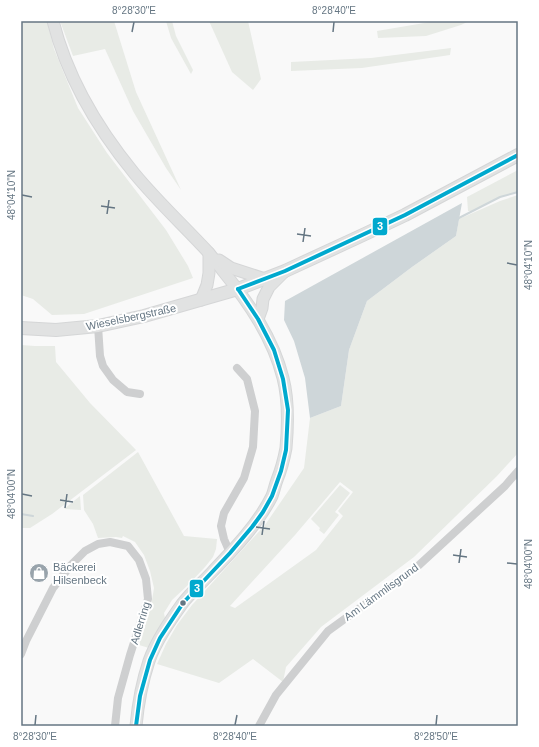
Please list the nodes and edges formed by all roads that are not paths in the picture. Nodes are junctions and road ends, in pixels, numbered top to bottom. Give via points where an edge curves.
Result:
1 (53, 21) edge
2 (518, 155) edge
3 (209, 253) junction
4 (285, 271) junction
5 (265, 279) junction
6 (238, 289) junction
7 (201, 300) junction
8 (258, 319) junction
9 (98, 326) junction
10 (21, 328) edge
11 (237, 368) dead end
12 (140, 394) dead end
13 (518, 471) edge
14 (230, 553) junction
15 (21, 654) edge
16 (115, 726) edge
17 (136, 726) edge
18 (259, 726) edge

1 - 3 street via 74,82 111,144 156,198
2 - 4 main road, Wieselsbergstraße via 405,215
3 - 5 street via 231,268
3 - 6 street
3 - 7 street via 207,285
4 - 5 main road, Wieselsbergstraße
4 - 8 street via 269,287
5 - 6 main road, Wieselsbergstraße
6 - 7 main road, Wieselsbergstraße
6 - 8 street
7 - 9 main road, Wieselsbergstraße
8 - 14 street via 274,350 283,379 288,410 286,450 272,496 252,527
9 - 10 main road, Wieselsbergstraße via 56,330
9 - 12 street via 103,366 113,380 127,392
11 - 14 street via 247,379 255,411 254,447 244,478 224,513 222,526
13 - 18 street, Am Lämmlisgrund via 418,566 328,631 276,695
14 - 17 street via 183,603 160,638 150,660 140,696
15 - 16 street, Adlerring via 53,588 85,550 110,542 128,546 139,560 146,579 148,599 118,698

